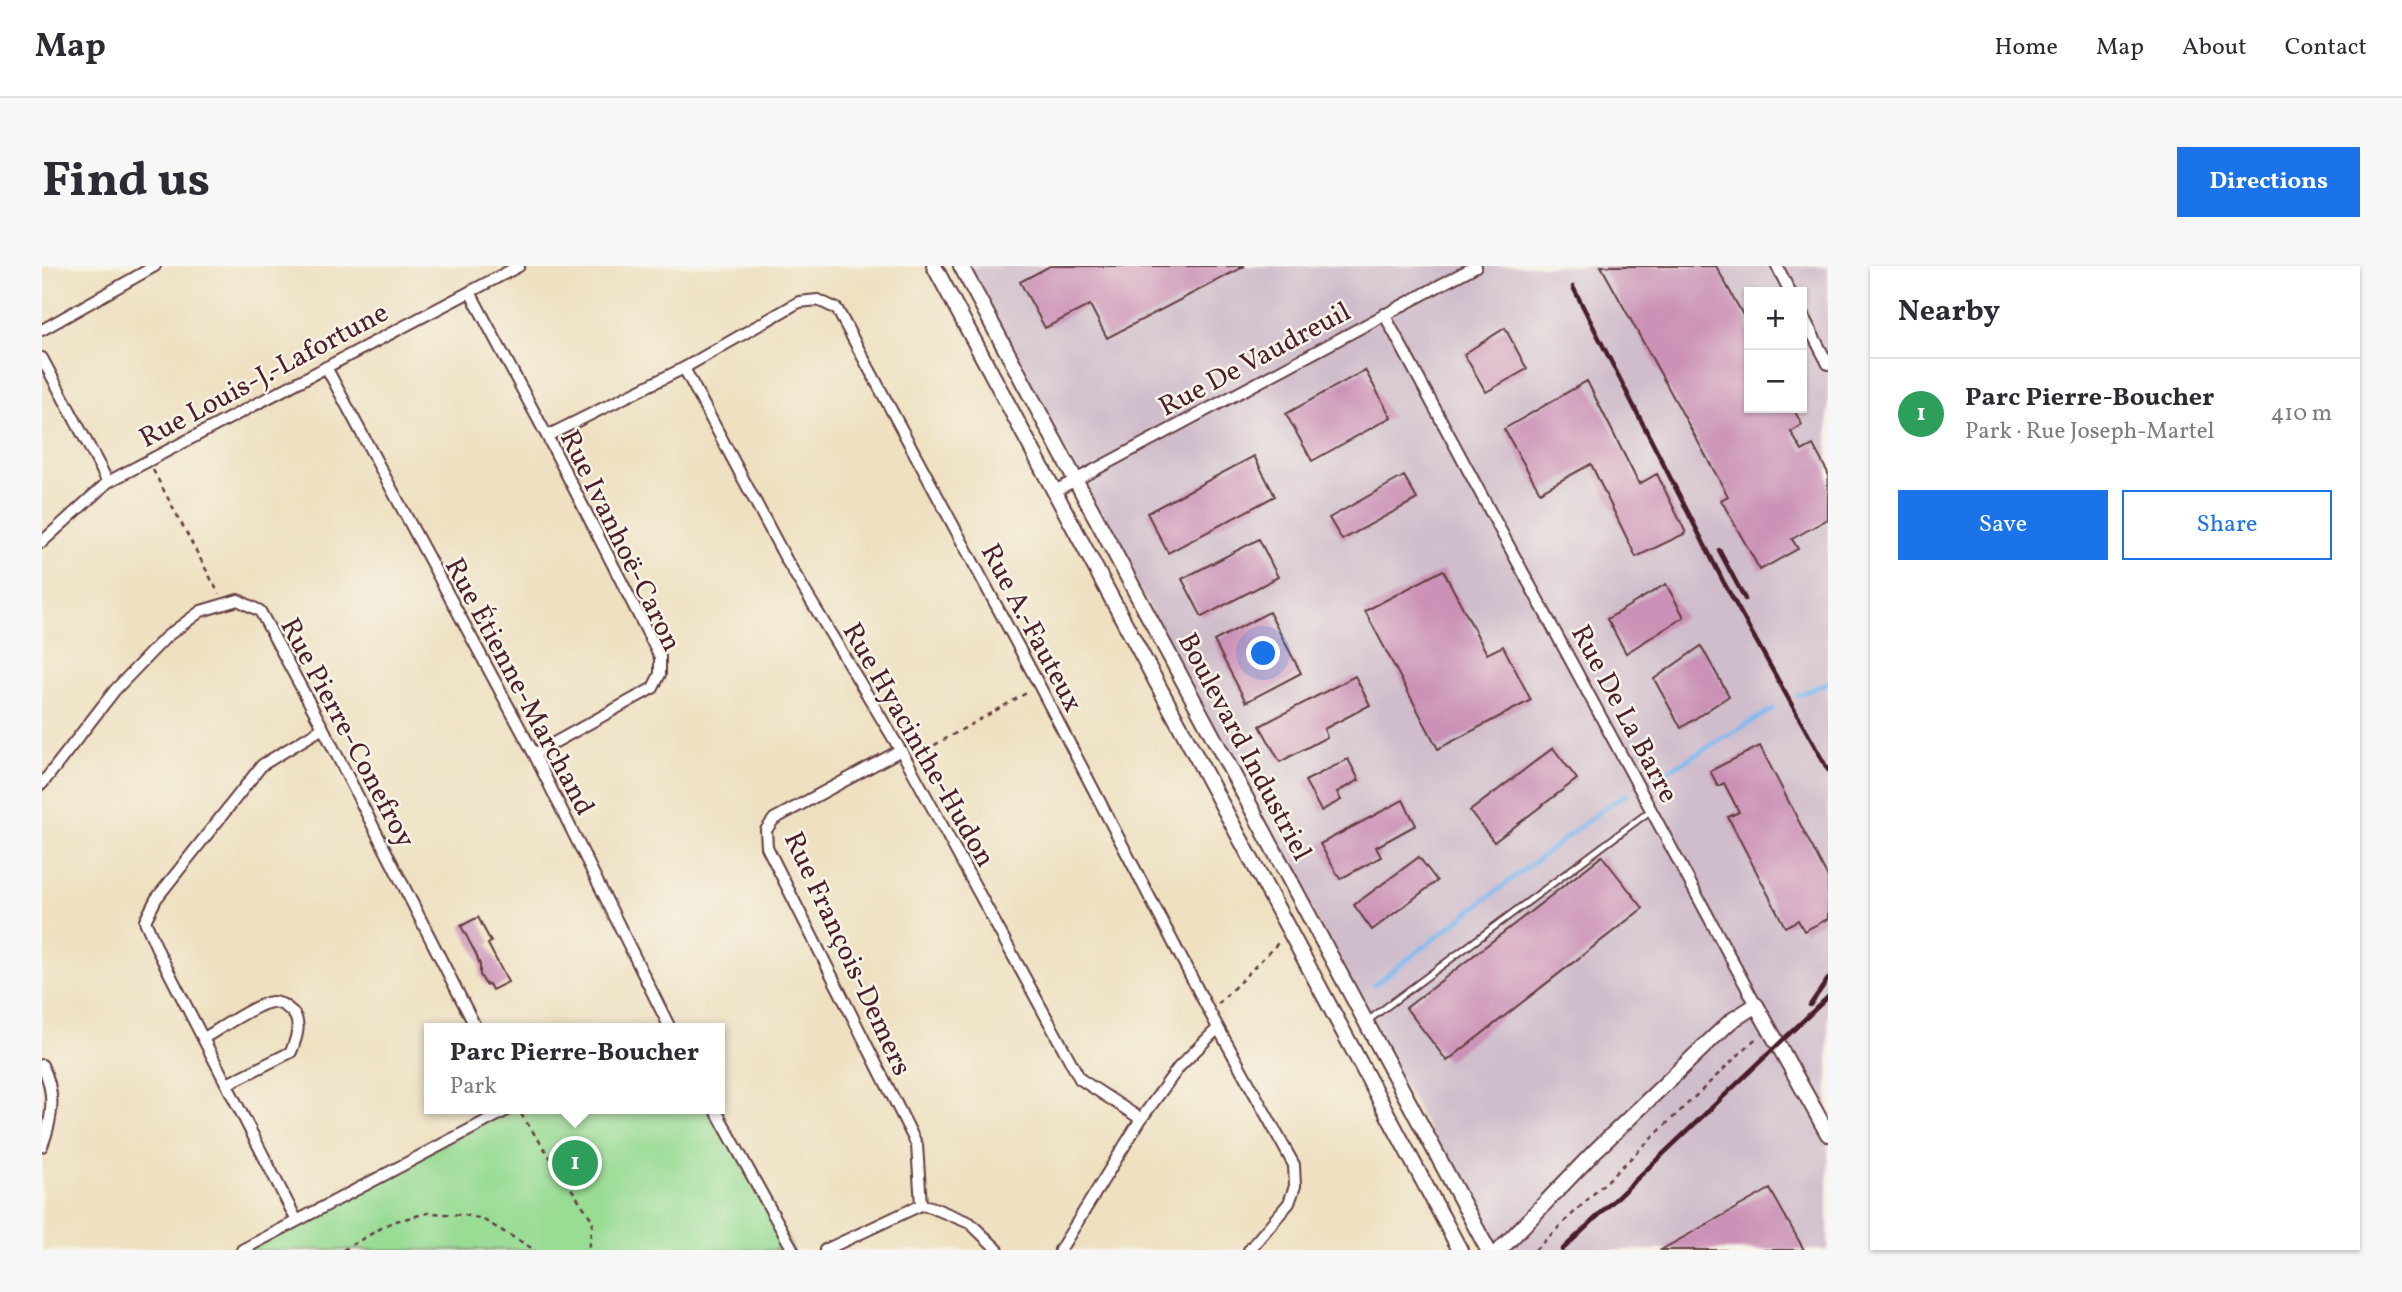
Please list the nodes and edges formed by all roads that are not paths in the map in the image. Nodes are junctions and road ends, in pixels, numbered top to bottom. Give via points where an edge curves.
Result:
1 (155, 266) edge
2 (519, 266) edge
3 (934, 266) edge
4 (961, 266) edge
5 (1476, 266) edge
6 (1777, 266) edge
7 (1788, 287) edge
8 (470, 292) junction
9 (1384, 314) junction
10 (1807, 324) edge
11 (42, 330) edge
12 (42, 358) edge
13 (1828, 364) edge
14 (326, 368) junction
15 (684, 368) junction
16 (547, 436) junction
17 (1076, 481) junction
18 (108, 482) junction
19 (1055, 491) junction
20 (42, 542) edge
21 (1140, 601) junction
22 (1119, 611) junction
23 (1167, 650) junction
24 (1146, 662) junction
25 (323, 727) junction
26 (1210, 731) junction
27 (1188, 740) junction
28 (901, 750) junction
29 (534, 754) junction
30 (42, 784) edge
31 (1650, 811) junction
32 (1273, 849) junction
33 (1252, 860) junction
34 (1334, 962) junction
35 (1313, 974) junction
36 (1756, 1005) junction
37 (1364, 1018) junction
38 (473, 1023) edge
39 (668, 1023) edge
40 (1341, 1026) junction
41 (1218, 1028) junction
42 (204, 1038) junction
43 (42, 1065) edge
44 (227, 1084) junction
45 (500, 1114) edge
46 (718, 1114) edge
47 (1141, 1119) junction
48 (1828, 1134) edge
49 (42, 1146) edge
50 (921, 1205) junction
51 (297, 1221) junction
52 (242, 1250) edge
53 (793, 1250) edge
54 (825, 1250) edge
55 (998, 1250) edge
56 (1060, 1250) edge
57 (1250, 1250) edge
58 (1460, 1250) edge
59 (1488, 1250) edge
60 (1500, 1250) edge

1 - 11 street
2 - 8 street, Rue Louis-J.-Lafortune
3 - 19 street, Boulevard Industriel
4 - 17 street, Boulevard Industriel
5 - 9 street, Rue De Vaudreuil
6 - 7 street
8 - 14 street, Rue Louis-J.-Lafortune
8 - 16 street, Rue Ivanhoë-Caron
9 - 17 street, Rue De Vaudreuil
9 - 31 street, Rue De La Barre
10 - 13 street
12 - 18 street
14 - 18 street, Rue Louis-J.-Lafortune
14 - 29 street, Rue Étienne-Marchand
15 - 16 street, Rue A.-Fauteux
15 - 28 street, Rue Hyacinthe-Hudon via 787,561
15 - 41 street, Rue A.-Fauteux via 799,302 818,300 837,309
16 - 29 street, Rue Ivanhoë-Caron via 660,657 660,674 653,688
17 - 19 street, Rue De Vaudreuil
17 - 21 street, Boulevard Industriel
18 - 20 street, Rue Louis-J.-Lafortune
19 - 22 street, Boulevard Industriel
21 - 22 street
21 - 23 street, Boulevard Industriel
22 - 24 street, Boulevard Industriel
23 - 24 street
23 - 26 street, Boulevard Industriel
24 - 27 street, Boulevard Industriel
25 - 30 street, Rue Pierre-Conefroy via 260,611 238,600 201,611 166,637 115,690
25 - 38 street, Rue Pierre-Conefroy
25 - 42 street via 262,765 156,899 145,921
26 - 27 street
26 - 32 street, Boulevard Industriel
27 - 33 street, Boulevard Industriel
28 - 47 street, Rue Hyacinthe-Hudon via 1080,1079
28 - 50 street, Rue François-Demers via 774,819 766,830 767,847 917,1145
29 - 39 street, Rue Étienne-Marchand
31 - 36 street, Rue De La Barre
31 - 37 lane
32 - 33 street
32 - 34 street, Boulevard Industriel
33 - 35 street, Boulevard Industriel
34 - 35 street
34 - 37 street, Boulevard Industriel
35 - 40 street, Boulevard Industriel
36 - 48 street, Rue De La Barre
36 - 60 street via 1704,1046
37 - 40 street
37 - 59 street, Boulevard Industriel
40 - 58 street, Boulevard Industriel
41 - 47 street via 1179,1067
41 - 57 street, Rue A.-Fauteux via 1294,1165 1295,1186 1289,1203
42 - 44 street
42 - 44 street via 271,1002 284,1004 295,1014 298,1032 291,1052
43 - 49 street via 53,1099
44 - 51 street
45 - 51 street
46 - 53 street
47 - 56 street
50 - 54 street
50 - 55 street via 970,1223
51 - 52 street

